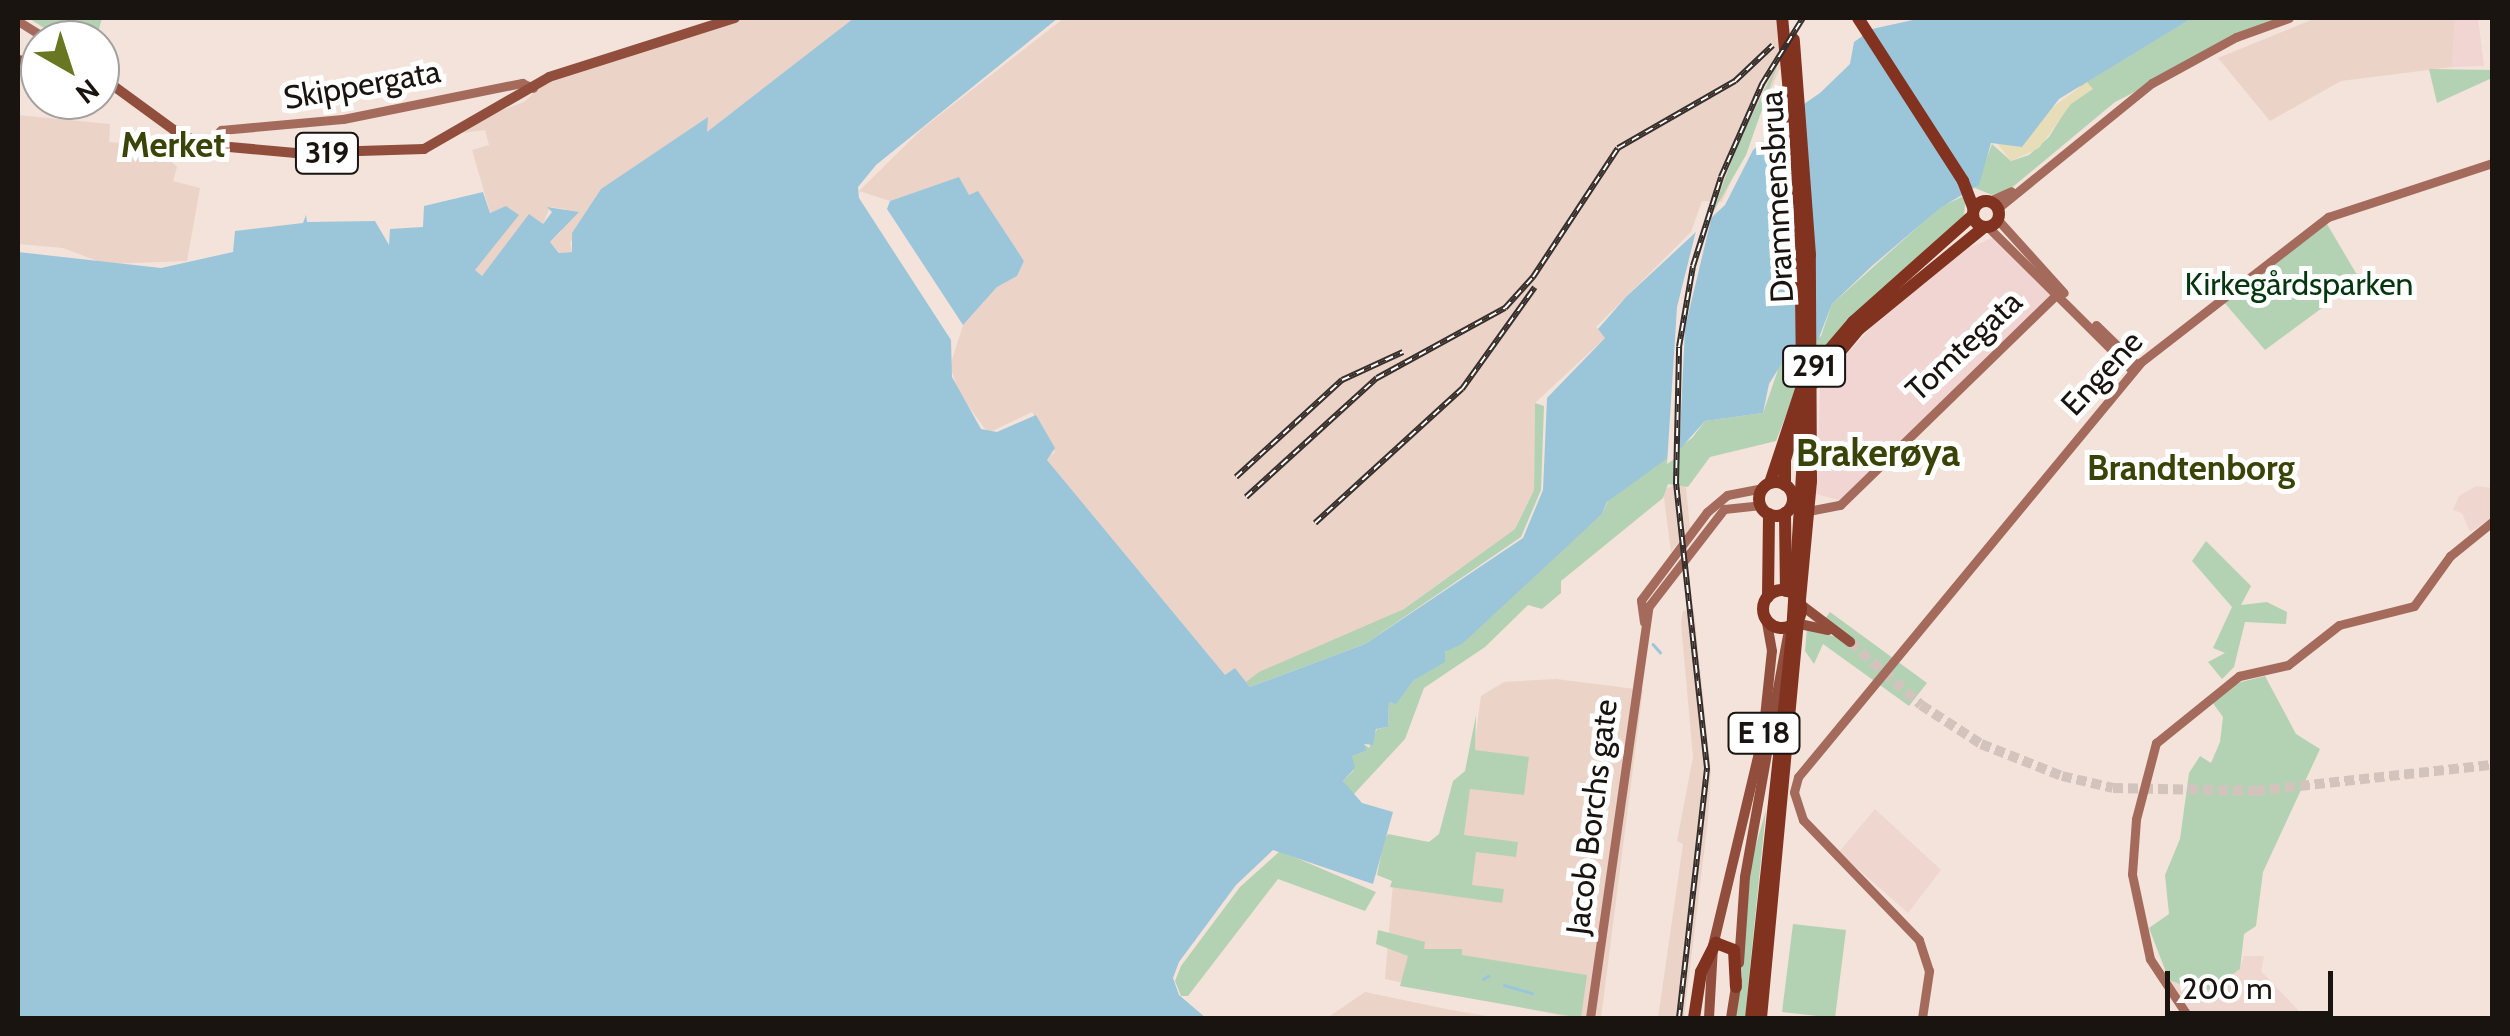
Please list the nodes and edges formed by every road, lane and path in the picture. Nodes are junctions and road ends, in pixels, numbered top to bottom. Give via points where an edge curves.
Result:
1 (735, 18) edge
2 (1782, 18) edge
3 (1791, 18) edge
4 (1858, 18) edge
5 (2289, 18) edge
6 (527, 86) junction
7 (120, 90) edge
8 (207, 145) junction
9 (2492, 163) edge
10 (1968, 188) junction
11 (1974, 212) junction
12 (1991, 214) junction
13 (2059, 292) junction
14 (2135, 367) junction
15 (1786, 485) junction
16 (1767, 486) junction
17 (1789, 507) junction
18 (1765, 509) junction
19 (2492, 522) edge
20 (1786, 591) junction
21 (1768, 597) junction
22 (1800, 604) junction
23 (1766, 618) junction
24 (1644, 622) junction
25 (1793, 624) junction
26 (1778, 687) junction
27 (1755, 820) junction
28 (1739, 846) junction
29 (1773, 852) junction
30 (1742, 923) junction
31 (1713, 946) junction
32 (1736, 987) junction
33 (1590, 1018) edge
34 (1694, 1018) edge
35 (1709, 1018) edge
36 (1731, 1018) edge
37 (1750, 1018) edge
38 (1763, 1018) edge
39 (1922, 1018) edge
40 (2189, 1018) edge

1 - 6 main road, 319
2 - 29 highway, Drammensbrua / E 18 via 1800,214 1804,407
3 - 29 highway, Drammensbrua / E 18 via 1809,228 1813,406 1804,606
4 - 10 highway
5 - 12 main road via 2152,84
6 - 8 main road, Skippergata via 343,119 221,130
6 - 8 main road, 319 via 424,149 308,153
7 - 8 main road, 319
9 - 14 main road, Engene via 2328,217
10 - 11 highway
10 - 12 highway
11 - 12 highway
11 - 12 highway, 291
11 - 16 highway, 291 via 1819,360 1786,422
12 - 13 main road
12 - 15 highway, 291 via 1876,313 1826,366 1793,428
13 - 14 main road
13 - 17 main road, Tomtegata via 1840,505 1812,512
14 - 39 main road, Engene via 1798,778 1796,806 1810,828 1905,921 1930,971
15 - 16 highway
15 - 17 highway
16 - 18 highway, 291
16 - 24 main road, Jacob Borchs gate via 1727,496 1707,512 1641,600
17 - 18 highway
17 - 20 highway
18 - 21 highway, 291
18 - 24 main road, Jacob Borchs gate via 1735,504 1711,522 1652,600
19 - 40 main road via 2450,556 2414,606 2339,626 2288,665 2239,676 2156,743 2136,819 2132,874 2150,959
20 - 21 highway
20 - 22 highway
21 - 23 highway, 291
22 - 25 highway
22 - 25 main road via 1850,642
23 - 25 highway via 1777,627
23 - 28 main road, E 18 via 1772,651 1764,736
24 - 33 main road, Jacob Borchs gate
25 - 26 main road, E 18
26 - 27 main road
26 - 38 highway, E 18 via 1788,834
27 - 28 main road
27 - 30 main road
28 - 30 main road
28 - 31 main road, E 18
29 - 37 highway, E 18
29 - 38 highway, E 18
30 - 32 main road
31 - 32 highway via 1725,942 1734,950
31 - 34 highway, E 18 via 1698,980
31 - 35 main road
32 - 36 main road

